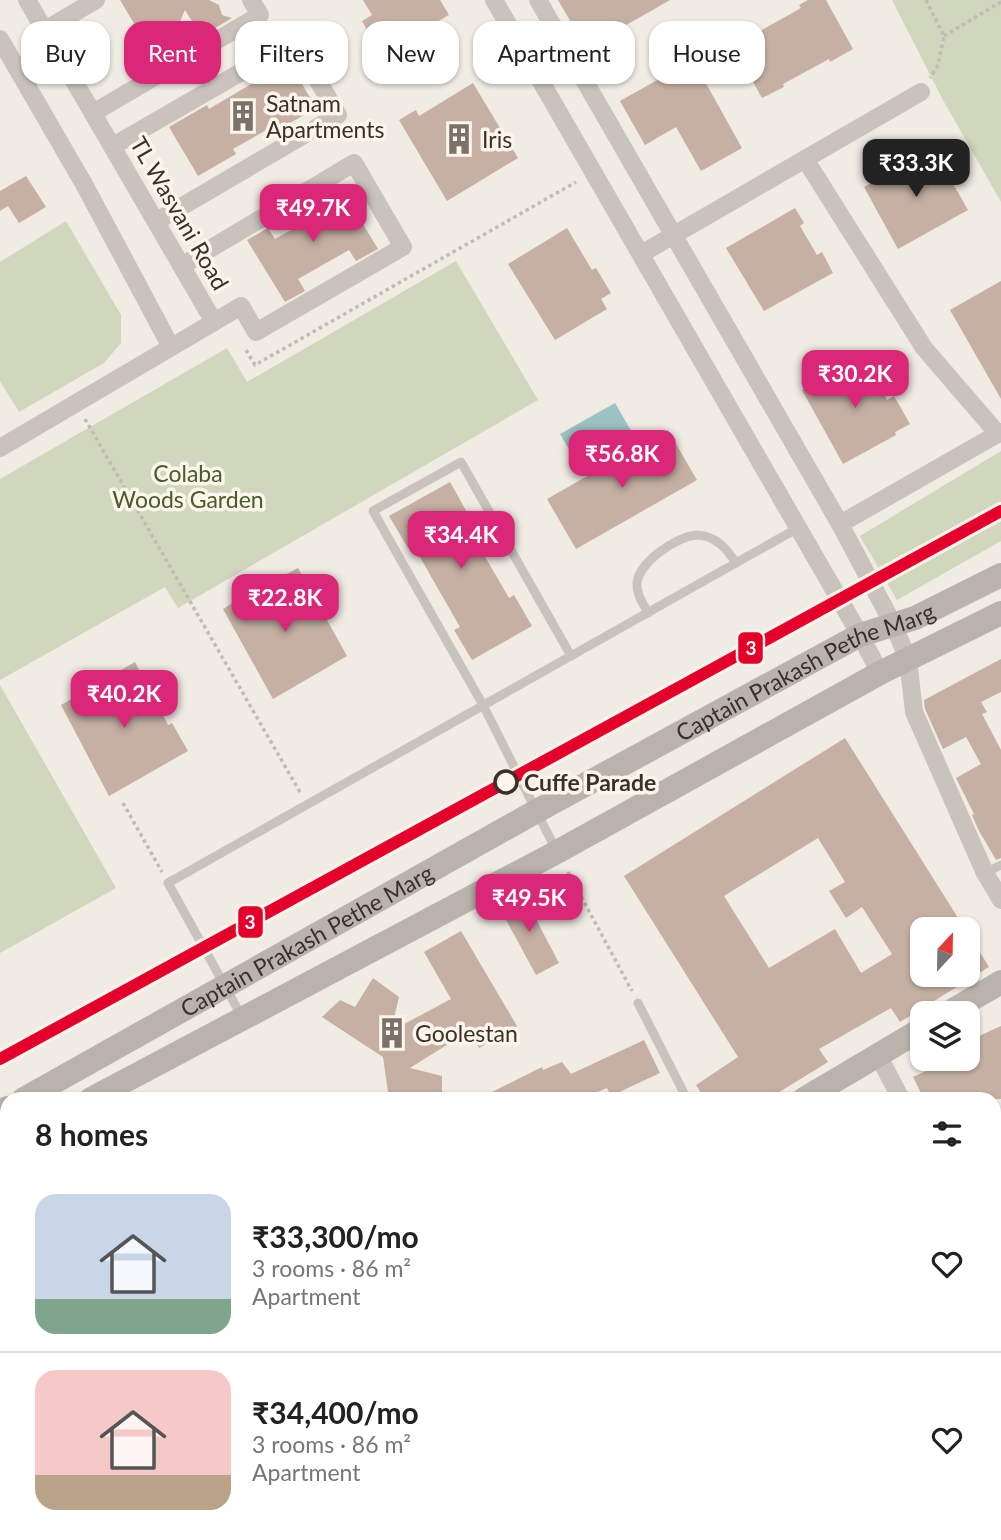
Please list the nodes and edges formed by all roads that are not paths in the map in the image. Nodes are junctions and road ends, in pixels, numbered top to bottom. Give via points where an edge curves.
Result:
1 (27, 0) edge
2 (96, 0) edge
3 (251, 0) edge
4 (494, 0) edge
5 (538, 0) edge
6 (40, 21) edge
7 (60, 21) edge
8 (0, 39) edge
9 (76, 84) edge
10 (921, 92) road end
11 (93, 113) junction
12 (113, 146) junction
13 (805, 159) junction
14 (157, 222) junction
15 (674, 235) junction
16 (641, 254) junction
17 (183, 265) junction
18 (220, 318) junction
19 (171, 346) junction
20 (999, 433) edge
21 (0, 448) edge
22 (840, 524) junction
23 (798, 528) junction
24 (736, 563) junction
25 (1001, 575) edge
26 (648, 612) junction
27 (1001, 613) edge
28 (893, 624) junction
29 (860, 635) junction
30 (571, 656) junction
31 (908, 659) junction
32 (880, 673) junction
33 (483, 705) junction
34 (535, 812) junction
35 (557, 852) junction
36 (993, 869) edge
37 (1001, 900) edge
38 (343, 920) junction
39 (385, 943) junction
40 (1001, 982) edge
41 (226, 987) junction
42 (969, 1001) edge
43 (638, 1003) road end
44 (243, 1018) junction
45 (910, 1036) edge
46 (878, 1055) junction
47 (37, 1092) edge
48 (104, 1092) edge
49 (683, 1092) edge
50 (816, 1092) edge
51 (897, 1092) edge

1 - 6 street, TL Wasvani Road
2 - 7 street
3 - 11 street via 260,15
4 - 16 street
5 - 15 street
8 - 19 street
9 - 11 street, TL Wasvani Road
10 - 13 street
11 - 12 street, TL Wasvani Road
12 - 14 street, TL Wasvani Road
12 - 14 street via 295,41 338,115
13 - 15 street
13 - 20 street via 924,348
14 - 17 street, TL Wasvani Road
15 - 16 street
15 - 22 street
16 - 23 street
17 - 18 street, TL Wasvani Road
17 - 18 street via 354,163 403,247 256,332 241,306
18 - 19 street, TL Wasvani Road
19 - 21 street, TL Wasvani Road
20 - 22 street
22 - 28 street
23 - 24 lane
23 - 29 street
24 - 26 lane
24 - 26 lane via 728,550 709,538 690,536 675,542 639,572 636,584
25 - 28 main road, Captain Prakash Pethe Marg via 915,618
26 - 30 lane
27 - 31 main road, Captain Prakash Pethe Marg
28 - 29 main road, Captain Prakash Pethe Marg
28 - 31 street
29 - 32 street
29 - 34 main road, Captain Prakash Pethe Marg
30 - 33 lane
30 - 33 lane via 461,462 439,474 373,511
31 - 32 main road, Captain Prakash Pethe Marg
31 - 36 street via 914,712
32 - 35 main road, Captain Prakash Pethe Marg
33 - 34 lane
33 - 41 lane via 168,883
34 - 35 lane
34 - 38 main road, Captain Prakash Pethe Marg
35 - 39 main road, Captain Prakash Pethe Marg
36 - 37 street
38 - 39 main road
38 - 41 main road, Captain Prakash Pethe Marg
39 - 44 main road, Captain Prakash Pethe Marg
40 - 42 main road
41 - 44 lane
41 - 47 main road, Captain Prakash Pethe Marg
43 - 49 lane
44 - 48 main road, Captain Prakash Pethe Marg
45 - 46 main road
46 - 50 main road
46 - 51 street

